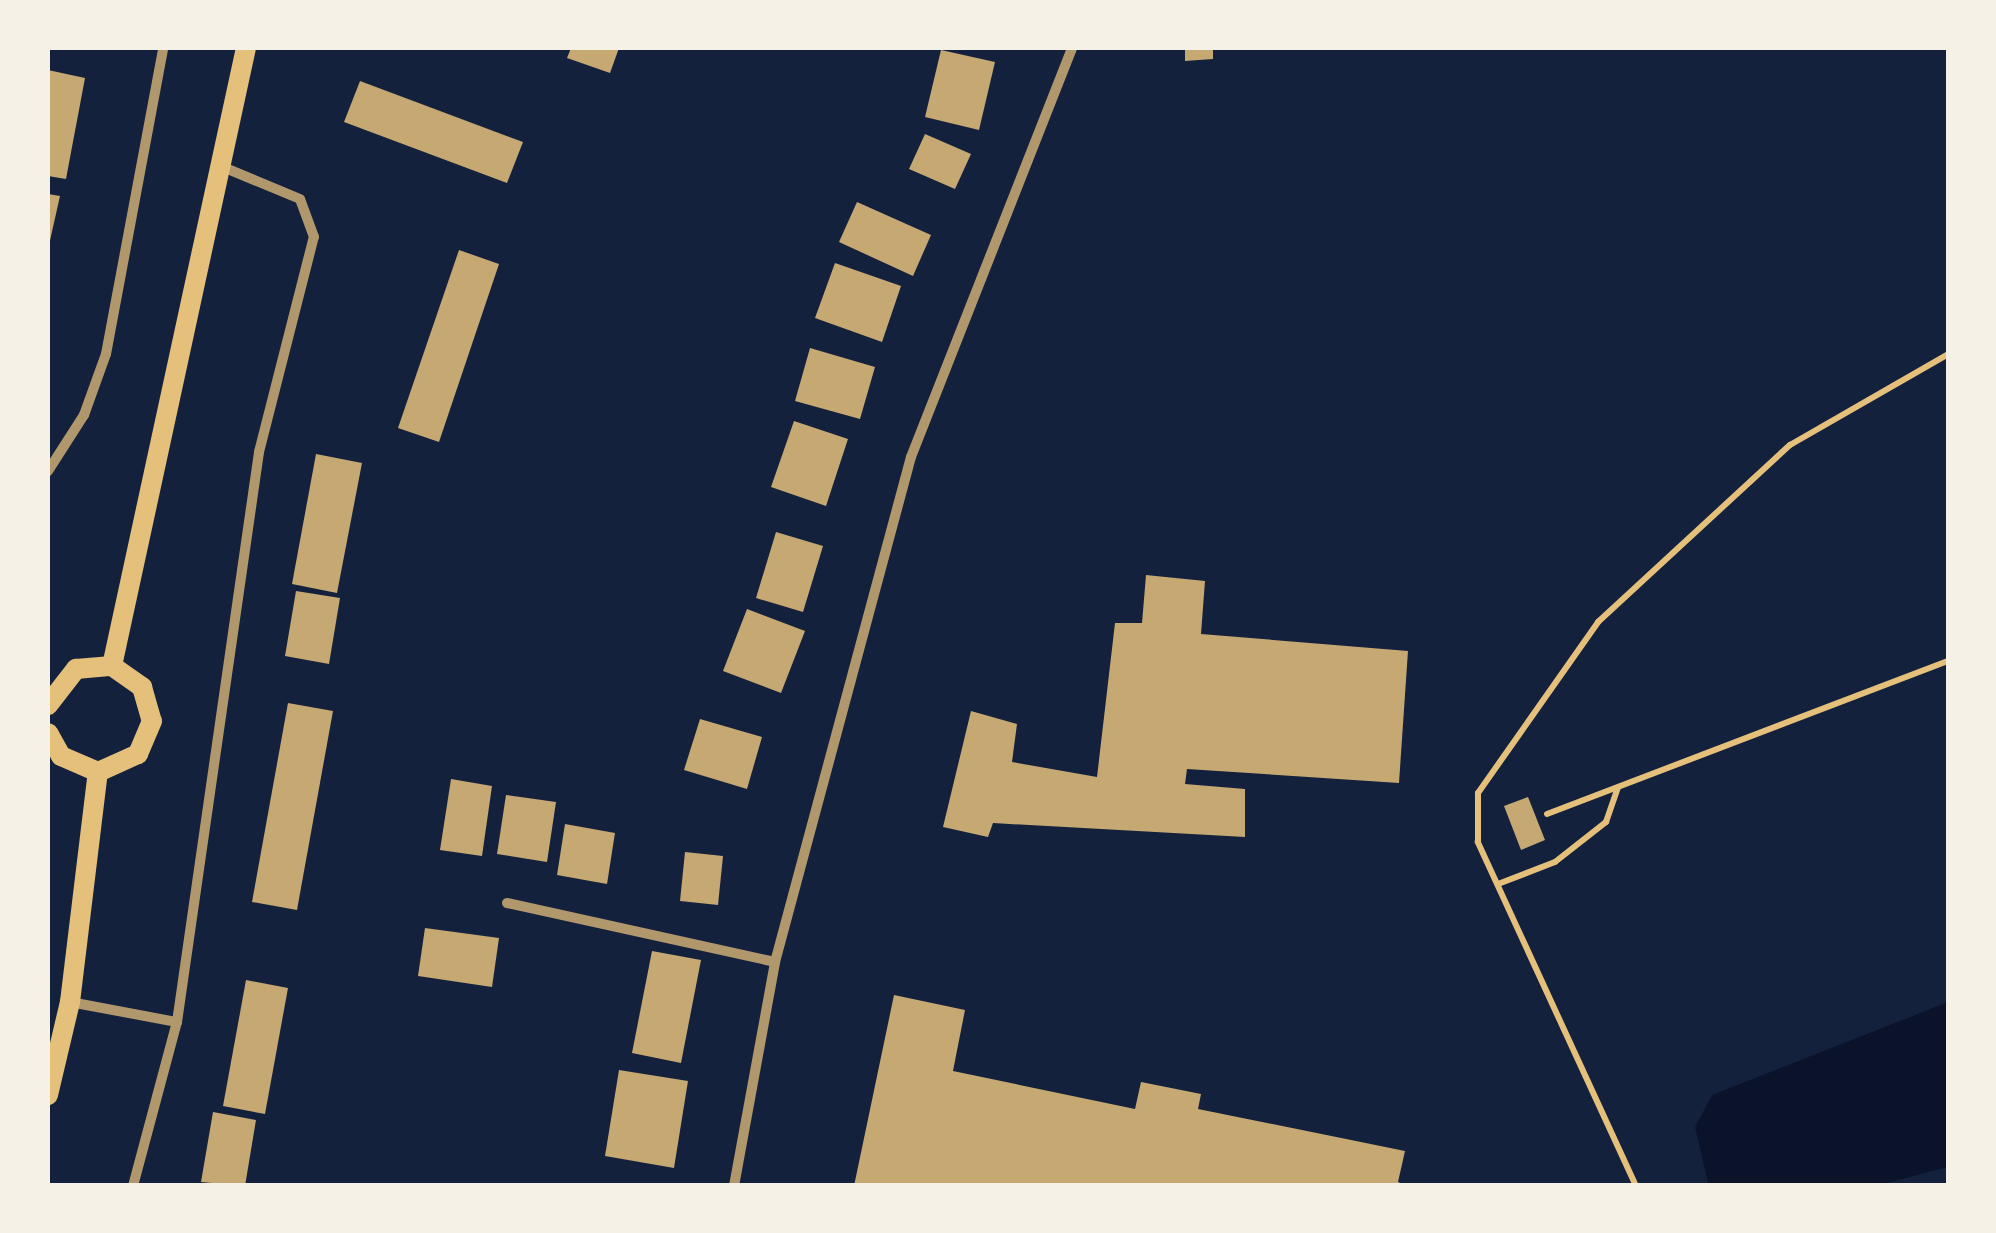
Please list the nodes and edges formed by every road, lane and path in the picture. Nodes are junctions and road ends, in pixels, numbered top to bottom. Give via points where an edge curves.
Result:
1 (163, 48) edge
2 (246, 48) edge
3 (1072, 48) edge
4 (218, 164) junction
5 (1948, 354) edge
6 (48, 471) edge
7 (1948, 660) edge
8 (112, 666) junction
9 (48, 704) edge
10 (48, 733) edge
11 (98, 772) junction
12 (1618, 787) junction
13 (1547, 814) dead end
14 (1498, 884) junction
15 (507, 903) dead end
16 (775, 962) junction
17 (70, 1002) junction
18 (177, 1022) junction
19 (48, 1095) edge
20 (133, 1186) edge
21 (734, 1186) edge
22 (1636, 1186) edge

1 - 6 street via 106,354 84,415
2 - 4 main road
3 - 16 street via 911,457
4 - 8 main road
4 - 18 street via 300,199 314,237 259,452
5 - 14 path via 1790,445 1598,622 1478,793 1478,842
7 - 12 path
8 - 9 main road via 76,669
8 - 11 main road via 142,686 152,721 138,754
10 - 11 main road via 61,756
11 - 17 main road
12 - 13 path
12 - 14 path via 1606,822 1555,862
14 - 22 path
15 - 16 street
16 - 21 street
17 - 18 street
17 - 19 main road
18 - 20 street

